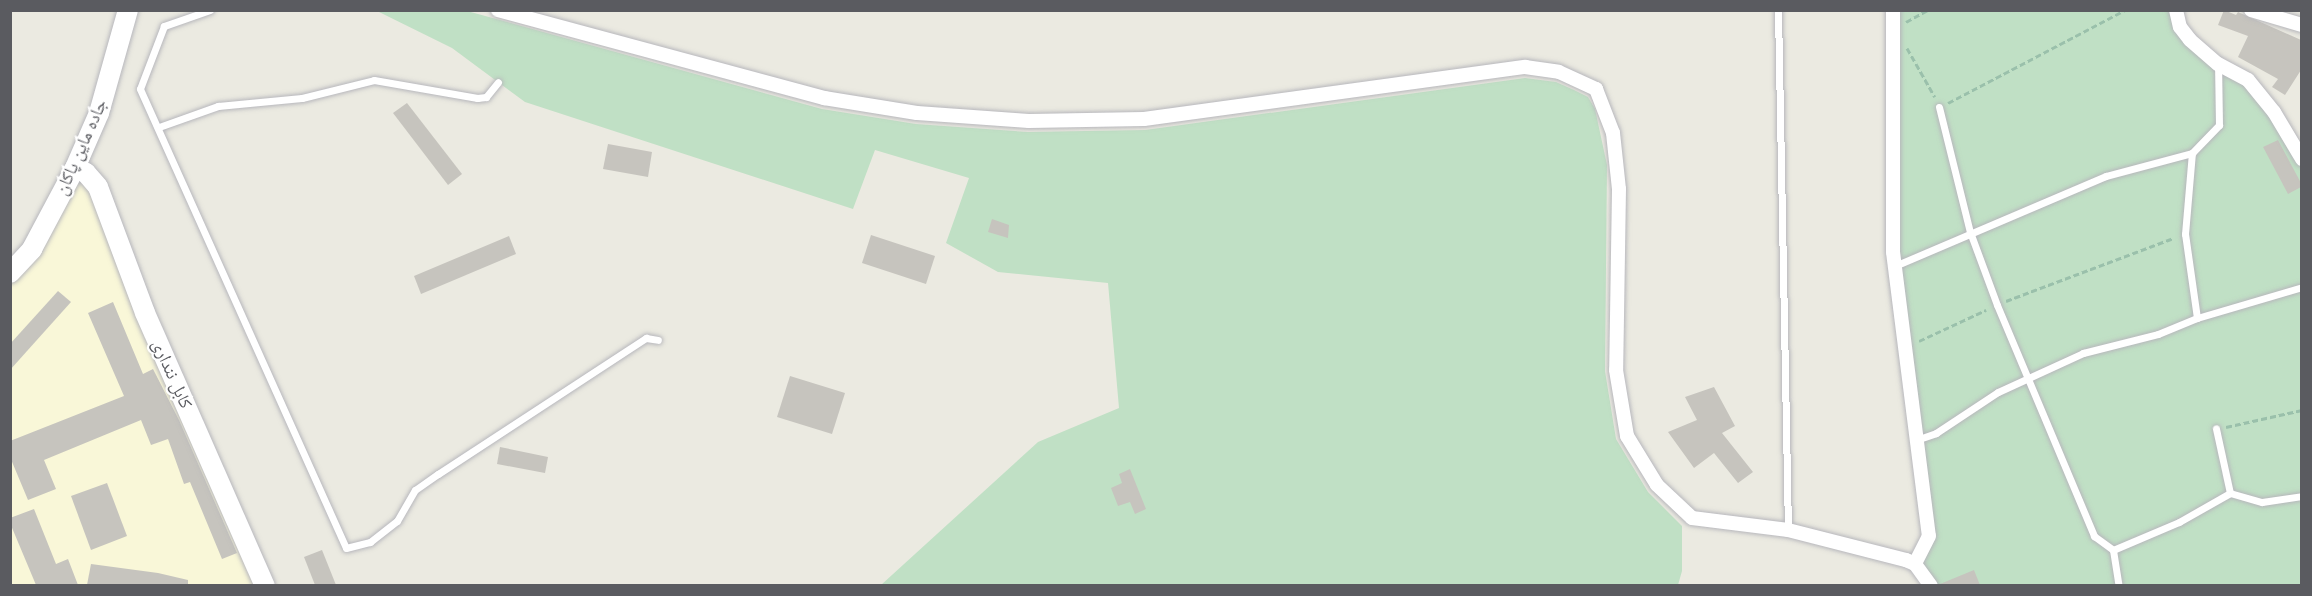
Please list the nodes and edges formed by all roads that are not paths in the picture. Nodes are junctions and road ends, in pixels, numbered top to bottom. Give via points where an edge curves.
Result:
1 (128, 10) edge
2 (210, 10) edge
3 (498, 10) edge
4 (1778, 10) edge
5 (1893, 10) edge
6 (2176, 10) edge
7 (2252, 10) edge
8 (2301, 25) edge
9 (2218, 64) junction
10 (498, 82) dead end
11 (1939, 107) road end
12 (159, 127) junction
13 (2192, 153) junction
14 (2301, 159) edge
15 (75, 168) junction
16 (1970, 232) junction
17 (1897, 265) junction
18 (10, 273) edge
19 (2301, 287) edge
20 (2197, 318) junction
21 (658, 340) dead end
22 (2028, 378) junction
23 (2216, 429) road end
24 (1919, 439) junction
25 (2230, 493) junction
26 (2301, 496) edge
27 (1788, 530) junction
28 (2113, 550) junction
29 (1915, 564) junction
30 (265, 585) edge
31 (1931, 585) edge
32 (2119, 585) edge

1 - 15 street, جاده ماین پاکان via 99,113
2 - 12 lane via 164,26 140,89
3 - 27 street via 824,98 917,113 1029,121 1144,118 1525,67 1569,76 1596,89 1605,105 1616,154 1616,370 1627,436 1657,485 1692,518
4 - 27 lane
5 - 17 street via 1892,229
6 - 9 street via 2180,27 2190,40
7 - 8 street
9 - 13 lane via 2218,125
9 - 14 street via 2248,80 2274,112
10 - 12 lane via 486,97 477,98 374,80 302,98 218,106
11 - 16 lane
12 - 21 lane via 346,548 370,542 397,521 415,490 438,474 646,338
13 - 16 lane via 2106,176
13 - 20 lane via 2185,234
15 - 18 street, جاده ماین پاکان via 32,249
15 - 30 street, کابل ننداری via 86,173 98,187 145,313
16 - 17 lane
16 - 22 lane
17 - 24 street
19 - 20 lane
20 - 22 lane via 2158,334 2083,353
22 - 24 lane
22 - 28 lane via 2094,536
23 - 25 lane
24 - 29 street via 1929,536
25 - 26 lane via 2262,502
25 - 28 lane via 2179,522
27 - 29 street
28 - 32 lane
29 - 31 street

